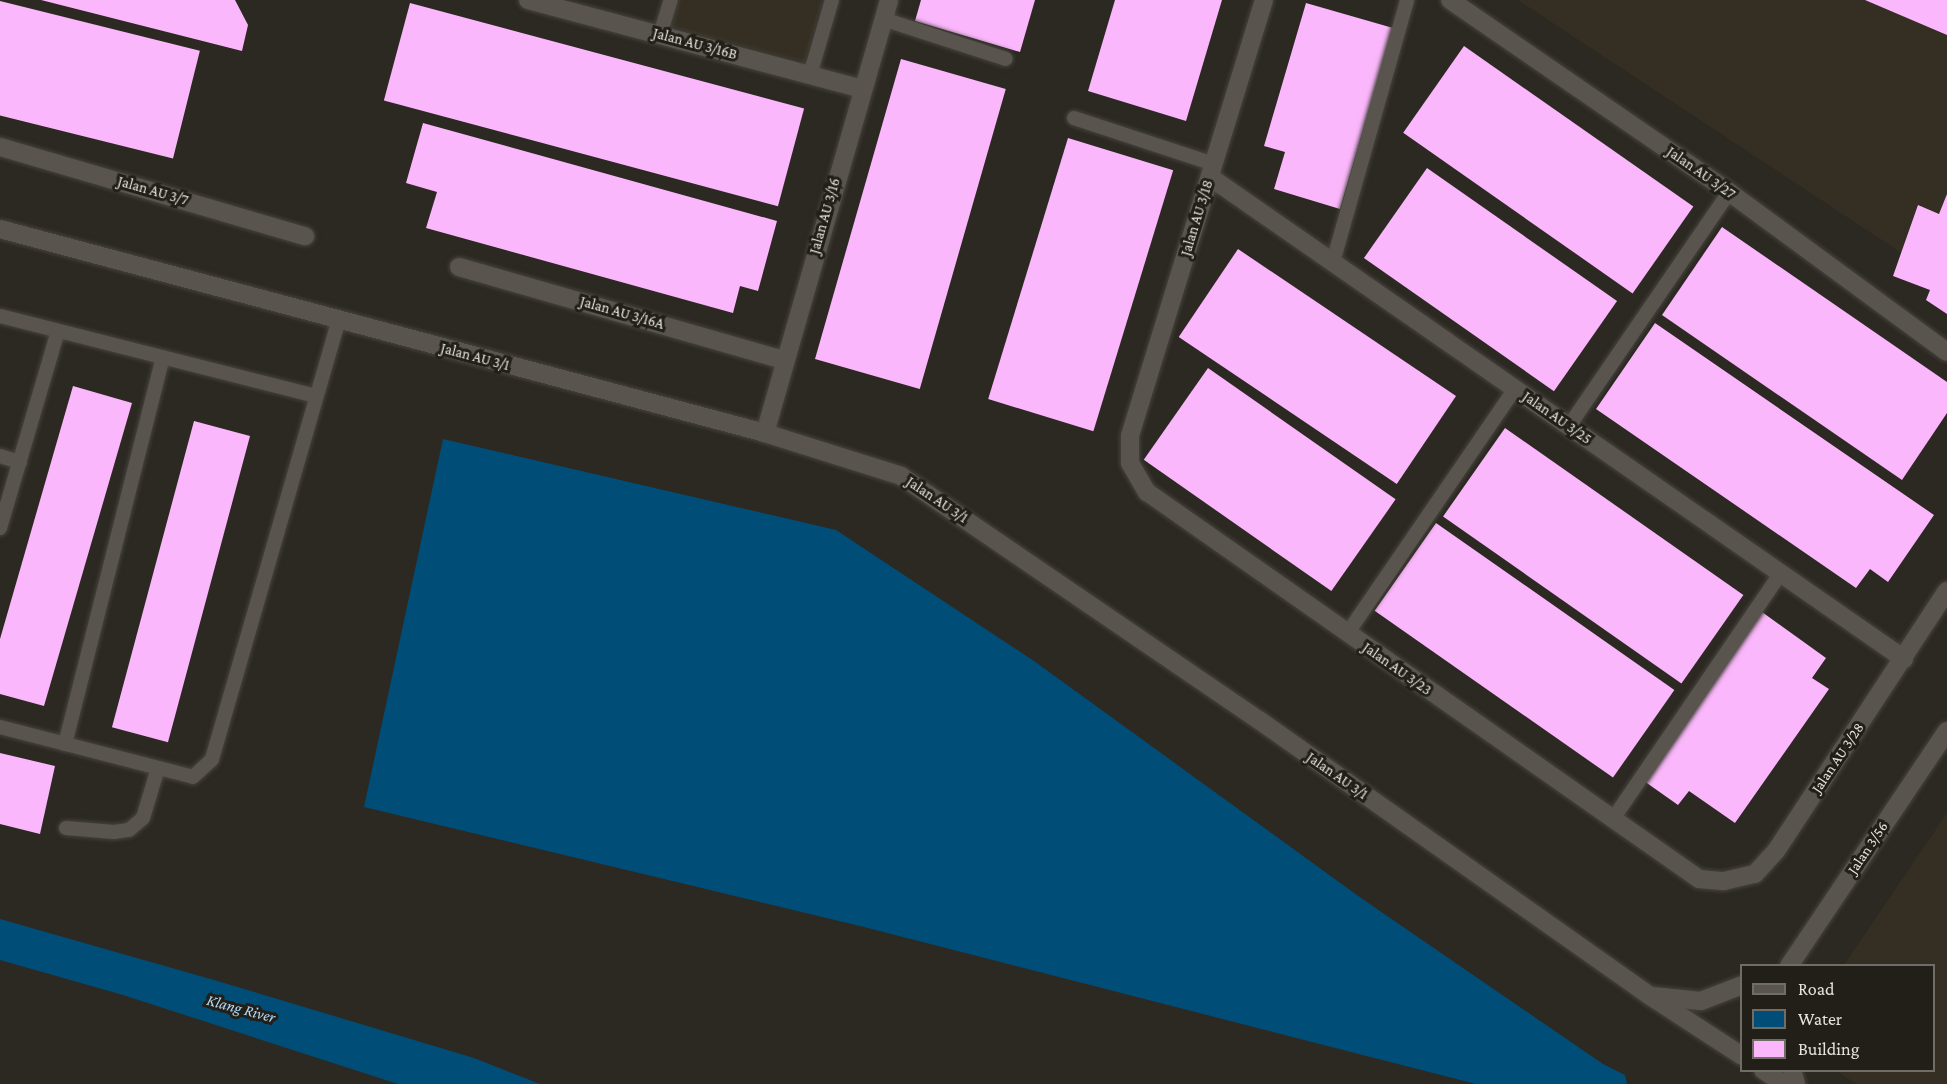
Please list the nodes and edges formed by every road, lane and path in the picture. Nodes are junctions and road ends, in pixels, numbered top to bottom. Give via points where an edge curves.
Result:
1 (528, 0) edge
2 (671, 0) edge
3 (832, 0) edge
4 (889, 0) edge
5 (1264, 0) edge
6 (1407, 0) edge
7 (1450, 0) edge
8 (883, 19) junction
9 (660, 35) junction
10 (1006, 59) dead end
11 (810, 75) junction
12 (862, 89) junction
13 (1074, 118) dead end
14 (0, 147) edge
15 (1212, 171) junction
16 (1729, 192) junction
17 (0, 229) edge
18 (305, 236) dead end
19 (1333, 262) junction
20 (459, 267) dead end
21 (0, 316) edge
22 (338, 322) junction
23 (58, 331) junction
24 (1947, 352) edge
25 (163, 357) junction
26 (784, 360) junction
27 (1515, 389) junction
28 (316, 396) junction
29 (1569, 426) junction
30 (765, 433) junction
31 (1131, 436) joint
32 (0, 456) edge
33 (20, 462) junction
34 (0, 528) edge
35 (1781, 573) junction
36 (1947, 591) edge
37 (1347, 634) junction
38 (1904, 659) junction
39 (0, 727) edge
40 (1947, 731) edge
41 (65, 744) junction
42 (158, 768) junction
43 (1613, 819) junction
44 (66, 828) dead end
45 (1699, 879) joint
46 (1790, 964) edge
47 (1740, 986) edge
48 (1650, 996) junction
49 (1740, 1050) edge
50 (1765, 1072) edge
51 (1783, 1084) edge

1 - 9 street, Jalan AU 3/16B
2 - 9 lane
3 - 11 lane
4 - 8 street, Jalan AU 3/16
5 - 15 street, Jalan AU 3/18
6 - 19 lane
7 - 16 street, Jalan AU 3/27
8 - 10 lane
8 - 12 street, Jalan AU 3/16
9 - 11 street, Jalan AU 3/16B
11 - 12 street, Jalan AU 3/16B
12 - 26 street, Jalan AU 3/16
13 - 15 lane
14 - 18 street, Jalan AU 3/7
15 - 19 street, Jalan AU 3/25
15 - 31 street, Jalan AU 3/18
16 - 24 street, Jalan AU 3/27
16 - 29 lane
17 - 22 street, Jalan AU 3/1
19 - 27 street, Jalan AU 3/25
20 - 26 street, Jalan AU 3/16A
21 - 23 lane
22 - 28 lane
22 - 30 street, Jalan AU 3/1
23 - 25 lane
23 - 33 lane
25 - 28 lane
25 - 41 lane
26 - 30 street, Jalan AU 3/16
27 - 29 street, Jalan AU 3/25
27 - 37 lane
28 - 42 lane via 212,759 193,777
29 - 35 street, Jalan AU 3/25
30 - 48 street, Jalan AU 3/1 via 901,476 1259,720
31 - 37 street, Jalan AU 3/23 via 1130,463 1148,492
32 - 33 lane
33 - 34 lane
35 - 38 street, Jalan AU 3/25
35 - 43 lane
36 - 38 street, Jalan AU 3/28
37 - 43 street, Jalan AU 3/23
38 - 45 street, Jalan AU 3/28 via 1776,851 1755,874 1724,881
39 - 41 lane
40 - 46 street, Jalan 3/56
41 - 42 lane
42 - 44 lane via 143,818 129,830
43 - 45 street, Jalan AU 3/23
47 - 48 street via 1701,1000
48 - 49 street, Jalan AU 3/1
50 - 51 street

